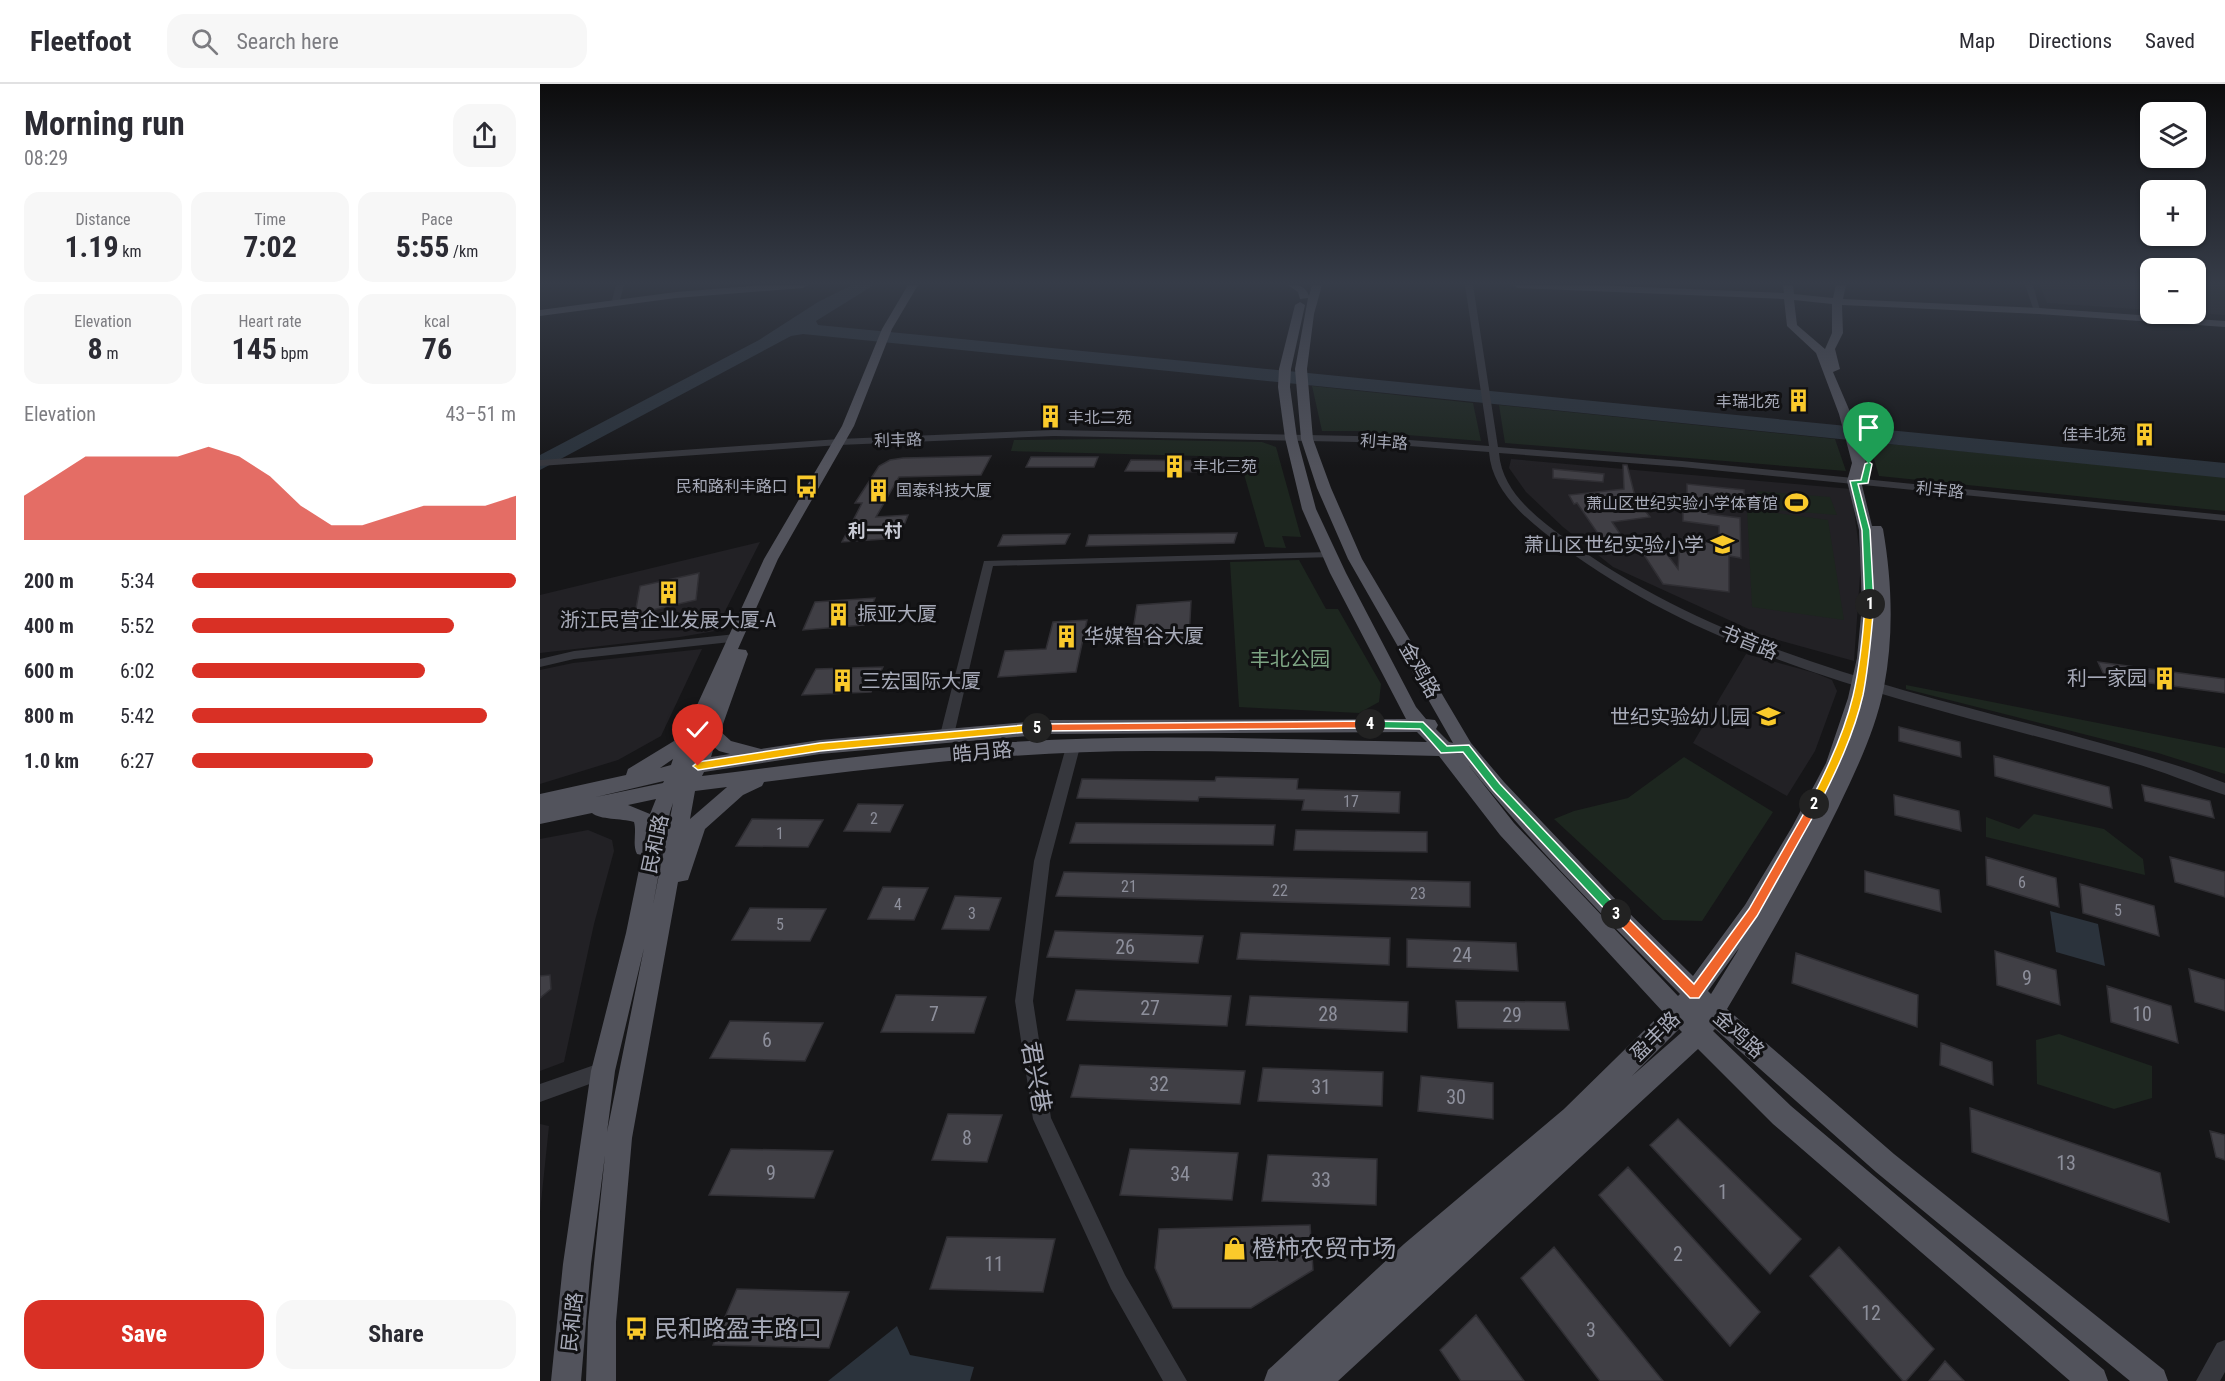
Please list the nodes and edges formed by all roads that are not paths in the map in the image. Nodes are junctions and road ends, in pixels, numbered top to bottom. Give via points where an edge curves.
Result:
1 (880, 346) edge
2 (890, 346) edge
3 (1299, 346) edge
4 (1299, 346) edge
5 (1478, 346) edge
6 (1814, 346) edge
7 (1833, 346) edge
8 (1293, 378) junction
9 (1299, 438) junction
10 (845, 442) junction
11 (1494, 450) junction
12 (540, 464) edge
13 (1859, 482) junction
14 (2225, 518) edge
15 (1330, 555) junction
16 (736, 638) junction
17 (540, 663) edge
18 (1868, 683) junction
19 (708, 717) junction
20 (1452, 723) junction
21 (1423, 725) junction
22 (947, 735) junction
23 (1073, 747) junction
24 (1455, 749) junction
25 (770, 754) junction
26 (765, 776) junction
27 (683, 777) junction
28 (612, 785) junction
29 (2225, 789) edge
30 (540, 802) edge
31 (568, 811) junction
32 (540, 816) edge
33 (637, 933) junction
34 (653, 960) junction
35 (1695, 994) junction
36 (1713, 1012) junction
37 (1679, 1013) junction
38 (1698, 1034) junction
39 (603, 1071) junction
40 (540, 1093) edge
41 (2225, 1351) edge
42 (566, 1381) edge
43 (601, 1381) edge
44 (1176, 1381) edge
45 (1280, 1381) edge
46 (1316, 1381) edge
47 (2093, 1381) edge
48 (2153, 1381) edge
49 (2207, 1381) edge

1 - 10 main road, 民和路
2 - 10 main road, 民和路
3 - 8 main road, 金鸡路
4 - 8 main road, 金鸡路
5 - 11 street, 书音路
6 - 13 main road, 盈丰路 via 1821,352 1845,414 1859,463
7 - 13 main road, 盈丰路 via 1834,369 1869,464
8 - 9 main road, 金鸡路
9 - 10 street, 利丰路 via 1054,433
9 - 11 street, 利丰路
9 - 15 main road, 金鸡路 via 1309,509
9 - 20 main road, 金鸡路 via 1355,559
10 - 12 street, 利丰路
10 - 16 main road, 民和路 via 771,559
10 - 19 main road, 民和路 via 775,574
11 - 13 street, 利丰路
11 - 18 street, 书音路 via 1493,462 1510,493 1532,518 1602,573 1663,606 1766,650
13 - 14 street, 利丰路
13 - 18 main road, 盈丰路 via 1880,553 1882,603
15 - 21 main road, 金鸡路 via 1409,711
15 - 22 street via 988,563
16 - 17 street via 574,655
16 - 19 main road, 民和路
18 - 29 street, 书音路 via 2133,758
18 - 35 main road, 盈丰路 via 1857,698 1836,763 1799,833 1753,912
18 - 36 main road, 盈丰路 via 1848,766 1813,841
19 - 25 main road via 712,734 725,747
19 - 27 main road, 民和路
19 - 28 main road via 680,746
20 - 21 main road, 皓月路
20 - 24 main road, 金鸡路
21 - 22 main road, 皓月路 via 1050,727
21 - 24 main road, 金鸡路
22 - 25 main road, 皓月路
23 - 24 main road, 皓月路 via 1147,744
23 - 26 main road, 皓月路 via 888,759
23 - 44 street, 君兴巷 via 1042,861 1024,1001 1042,1119 1118,1282
24 - 35 main road, 金鸡路 via 1497,787
24 - 37 main road, 金鸡路 via 1507,829
25 - 27 main road, 皓月路
26 - 27 main road, 皓月路
26 - 34 main road via 736,790 696,825 684,859 669,933
27 - 28 main road, 皓月路
27 - 31 main road, 皓月路
27 - 33 main road, 民和路 via 660,812
27 - 34 main road, 民和路
28 - 30 main road, 皓月路
31 - 32 main road, 皓月路
31 - 33 main road via 620,810 642,817 647,832 628,918
33 - 39 main road, 民和路
34 - 43 main road, 民和路 via 620,1138 602,1322
35 - 36 main road, 金鸡路
35 - 37 main road, 盈丰路
36 - 38 main road, 盈丰路
36 - 48 main road, 金鸡路 via 1885,1162
37 - 38 main road, 金鸡路
37 - 45 main road, 盈丰路 via 1573,1118 1414,1254
38 - 46 main road, 盈丰路
38 - 47 main road, 金鸡路 via 1782,1115
39 - 40 street
39 - 42 main road, 民和路
41 - 49 street

